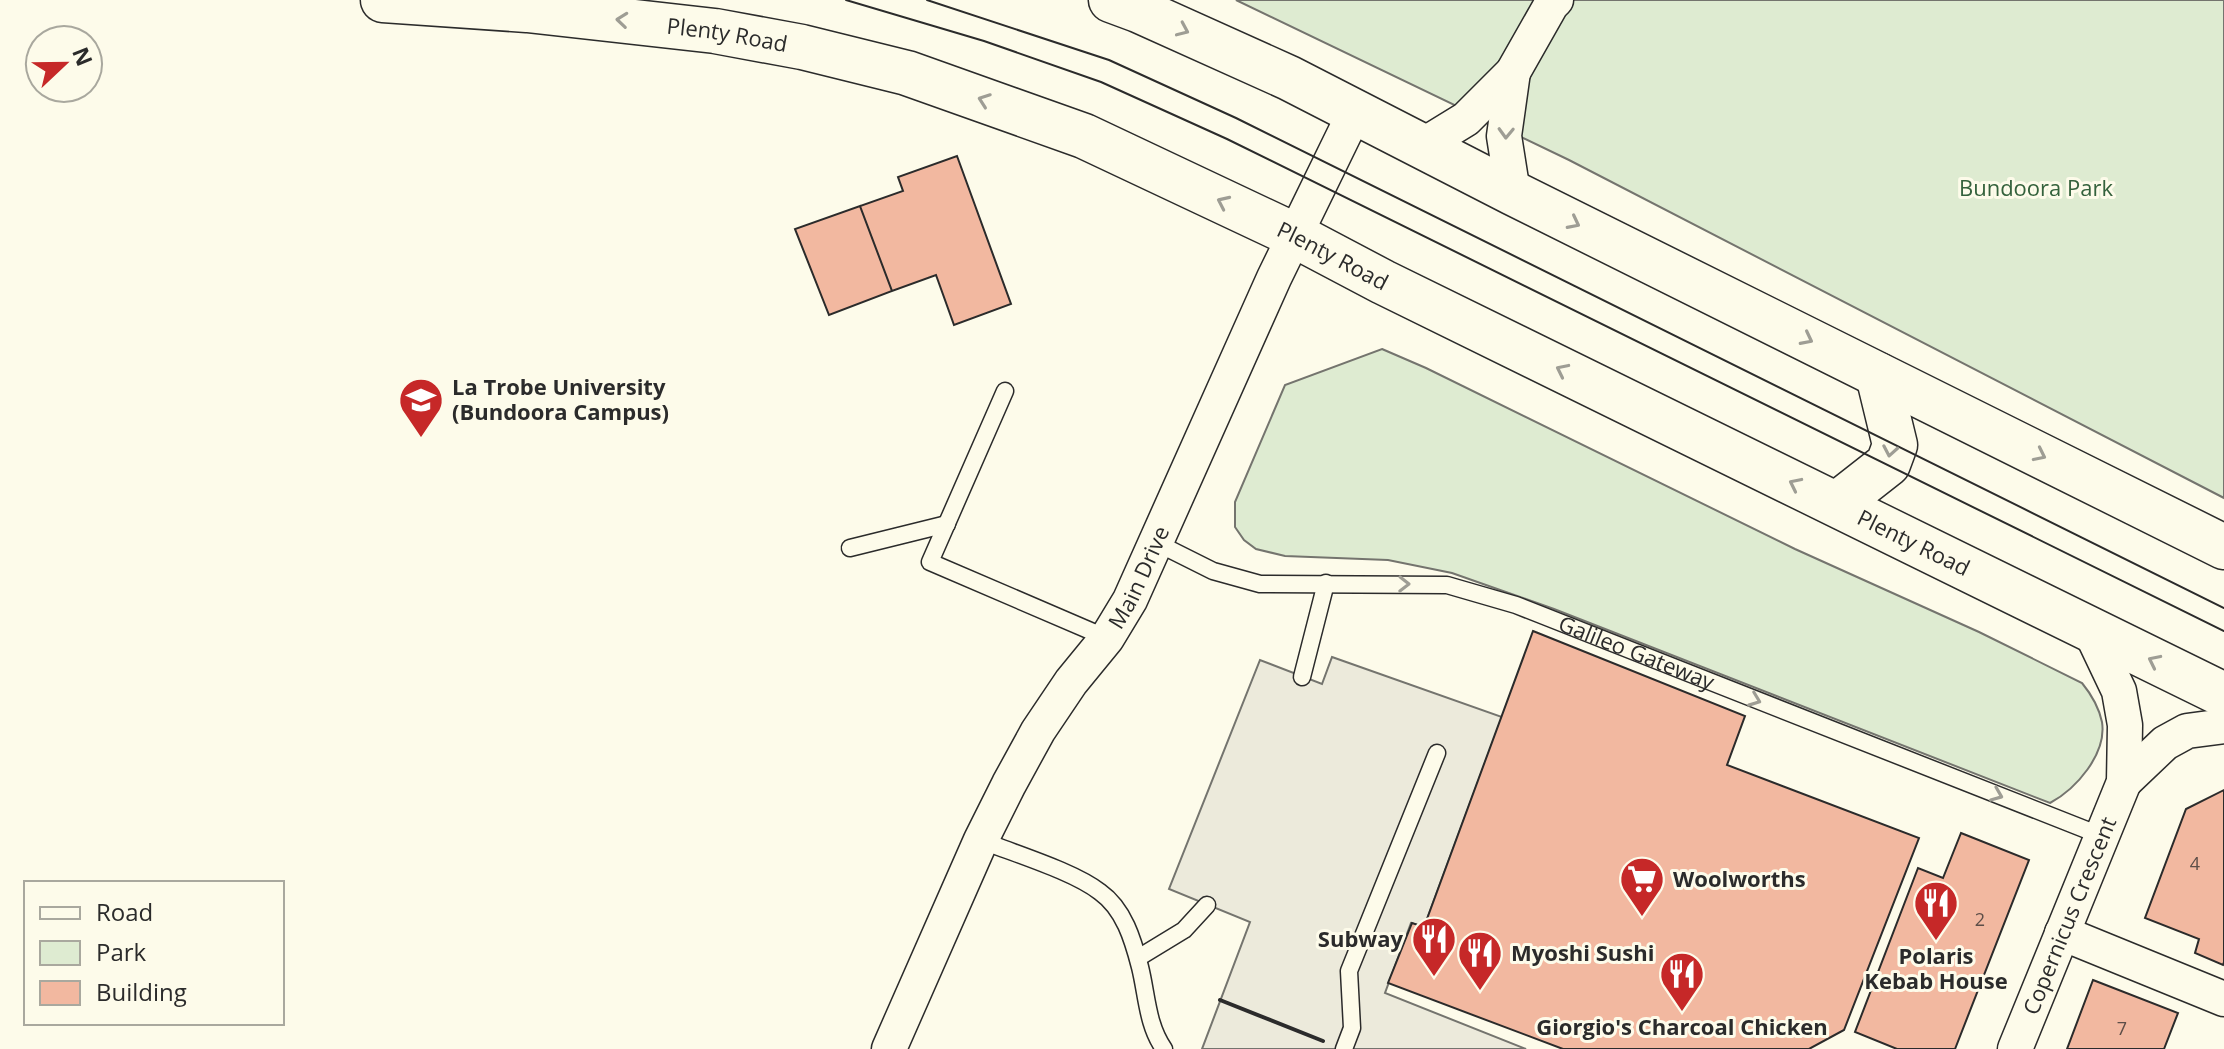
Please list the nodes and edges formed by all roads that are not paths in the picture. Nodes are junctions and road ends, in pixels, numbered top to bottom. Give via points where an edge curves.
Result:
1 (383, 0) edge
2 (1111, 0) edge
3 (1556, 0) edge
4 (1513, 72) junction
5 (1355, 112) junction
6 (1422, 146) junction
7 (1513, 193) junction
8 (1294, 235) junction
9 (1878, 375) junction
10 (1005, 391) dead end
11 (1837, 504) junction
12 (947, 524) junction
13 (1155, 542) junction
14 (2224, 547) edge
15 (850, 548) dead end
16 (1326, 583) junction
17 (2090, 630) junction
18 (1107, 638) junction
19 (1302, 677) dead end
20 (2224, 695) edge
21 (2224, 726) edge
22 (1437, 753) dead end
23 (2124, 782) junction
24 (2102, 836) junction
25 (981, 840) junction
26 (1207, 905) dead end
27 (2062, 933) junction
28 (1138, 958) junction
29 (2224, 999) edge
30 (895, 1042) edge
31 (1164, 1049) edge
32 (1344, 1049) edge
33 (2015, 1049) edge

8 -> 1 highway, Plenty Road via 1084,136 907,73 715,31
2 -> 5 highway
3 - 4 street
4 - 6 street via 1466,119
4 -> 7 street via 1504,136
5 - 6 highway
5 - 8 street, Main Drive
6 - 7 highway
7 -> 9 highway
11 -> 8 highway, Plenty Road
8 - 13 street, Main Drive
9 -> 11 highway via 1895,445 1888,464
9 -> 14 highway
10 - 12 lane
11 - 17 highway, Plenty Road
12 - 15 lane
12 - 18 lane via 930,562
13 - 16 lane, Galileo Gateway via 1213,571 1260,584
13 - 18 street, Main Drive
16 - 19 lane
16 -> 24 lane, Galileo Gateway via 1447,585 1516,605
20 -> 17 highway, Plenty Road
17 - 23 street, Copernicus Crescent via 2119,691 2125,725
18 - 25 street, Main Drive via 1038,731
21 - 23 street, Copernicus Crescent via 2187,731 2165,743
22 - 32 lane via 1349,971 1352,1028
23 - 24 street, Copernicus Crescent
24 - 27 street, Copernicus Crescent
25 - 28 lane via 1101,892 1130,933
25 - 30 street, Main Drive
26 - 28 lane via 1184,930
27 - 29 street
27 - 33 street, Copernicus Crescent
28 - 31 lane via 1148,1011

